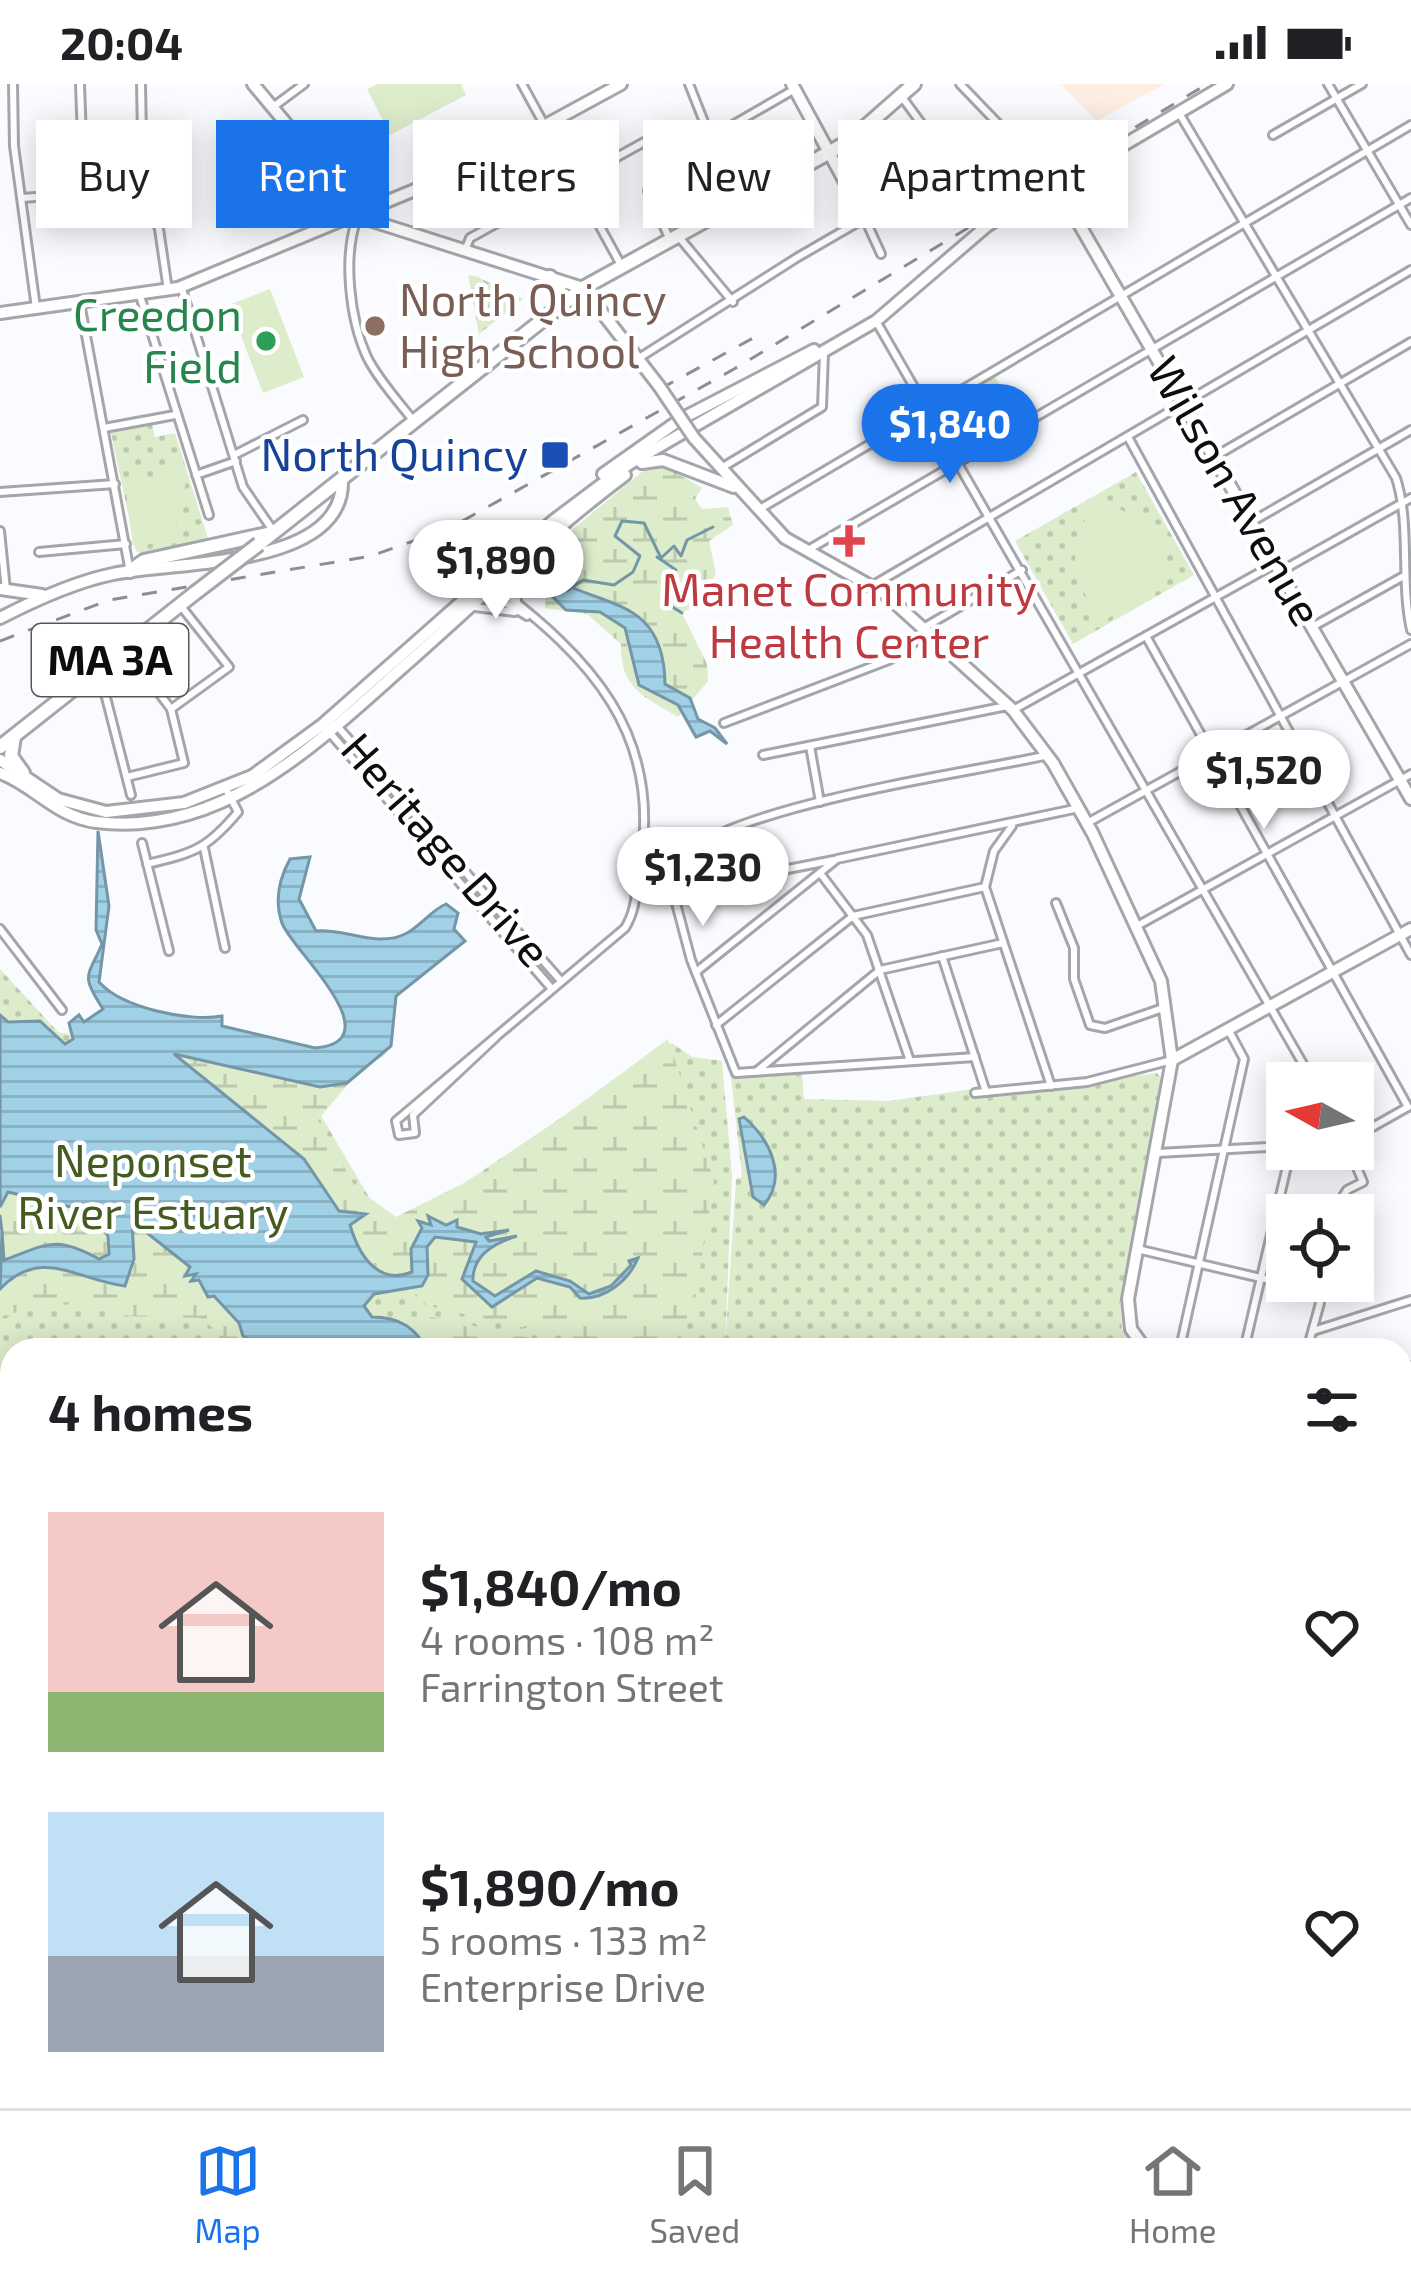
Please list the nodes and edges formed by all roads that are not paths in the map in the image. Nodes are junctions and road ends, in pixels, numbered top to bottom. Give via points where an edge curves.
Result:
1 (13, 84) edge
2 (80, 84) edge
3 (141, 84) edge
4 (253, 84) edge
5 (304, 84) edge
6 (522, 84) edge
7 (621, 84) edge
8 (689, 84) edge
9 (914, 84) edge
10 (960, 84) edge
11 (1227, 84) edge
12 (1328, 84) edge
13 (1362, 84) edge
14 (793, 87) edge
15 (902, 95) junction
16 (1337, 99) junction
17 (272, 107) junction
18 (1179, 113) junction
19 (81, 120) edge
20 (142, 120) edge
21 (283, 120) edge
22 (542, 120) edge
23 (554, 120) edge
24 (703, 120) edge
25 (739, 120) edge
26 (920, 120) edge
27 (995, 120) edge
28 (1411, 125) edge
29 (1274, 135) dead end
30 (1128, 142) edge
31 (832, 151) junction
32 (1367, 151) junction
33 (814, 161) edge
34 (838, 163) edge
35 (36, 197) edge
36 (22, 198) junction
37 (1411, 198) edge
38 (1400, 205) junction
39 (1246, 222) junction
40 (1411, 225) edge
41 (389, 227) edge
42 (159, 228) edge
43 (321, 228) edge
44 (354, 228) edge
45 (488, 228) edge
46 (601, 228) edge
47 (669, 228) edge
48 (691, 228) edge
49 (851, 228) edge
50 (869, 228) edge
51 (984, 228) edge
52 (1081, 228) edge
53 (674, 238) junction
54 (466, 248) junction
55 (880, 254) dead end
56 (621, 266) junction
57 (1411, 270) edge
58 (1277, 275) junction
59 (550, 277) junction
60 (174, 288) junction
61 (584, 288) junction
62 (140, 295) junction
63 (1120, 296) junction
64 (733, 302) junction
65 (80, 303) junction
66 (561, 306) junction
67 (36, 308) junction
68 (0, 314) edge
69 (876, 321) junction
70 (1309, 330) junction
71 (1411, 342) edge
72 (829, 346) junction
73 (1151, 348) junction
74 (639, 358) junction
75 (1340, 383) junction
76 (1183, 403) junction
77 (928, 407) junction
78 (175, 415) junction
79 (303, 420) dead end
80 (414, 422) junction
81 (104, 428) junction
82 (688, 428) junction
83 (1411, 430) edge
84 (1127, 436) junction
85 (1379, 448) junction
86 (1214, 457) junction
87 (235, 458) junction
88 (959, 461) junction
89 (642, 463) junction
90 (720, 469) junction
91 (196, 475) junction
92 (700, 478) junction
93 (342, 479) junction
94 (115, 484) junction
95 (737, 487) junction
96 (0, 492) edge
97 (1407, 501) edge
98 (758, 510) junction
99 (209, 515) dead end
100 (992, 516) junction
101 (554, 521) junction
102 (1252, 522) junction
103 (0, 531) edge
104 (274, 532) junction
105 (126, 544) junction
106 (39, 551) dead end
107 (804, 552) junction
108 (518, 566) junction
109 (1279, 567) junction
110 (1022, 570) junction
111 (130, 571) junction
112 (1402, 577) junction
113 (487, 586) junction
114 (871, 586) junction
115 (3, 590) edge
116 (52, 595) junction
117 (1212, 599) junction
118 (519, 603) junction
119 (180, 605) junction
120 (466, 611) junction
121 (523, 614) junction
122 (0, 618) edge
123 (535, 619) junction
124 (1313, 626) junction
125 (927, 629) junction
126 (1411, 630) edge
127 (1146, 636) junction
128 (1411, 644) edge
129 (125, 649) junction
130 (99, 668) junction
131 (1080, 673) junction
132 (1345, 680) junction
133 (1010, 708) junction
134 (172, 709) junction
135 (1279, 717) junction
136 (724, 723) dead end
137 (329, 725) junction
138 (20, 731) junction
139 (0, 744) edge
140 (810, 746) junction
141 (310, 747) junction
142 (346, 753) junction
143 (1212, 754) junction
144 (763, 755) dead end
145 (1048, 755) junction
146 (0, 760) edge
147 (0, 773) edge
148 (22, 773) junction
149 (127, 777) junction
150 (1406, 777) edge
151 (1146, 791) junction
152 (228, 793) junction
153 (131, 794) dead end
154 (1411, 799) edge
155 (820, 802) junction
156 (1078, 808) junction
157 (1334, 817) junction
158 (1087, 823) junction
159 (1013, 824) junction
160 (142, 843) dead end
161 (204, 848) junction
162 (1268, 854) junction
163 (837, 859) junction
164 (147, 864) junction
165 (820, 873) junction
166 (986, 887) junction
167 (1202, 891) junction
168 (669, 892) junction
169 (1056, 904) dead end
170 (853, 916) junction
171 (1137, 926) junction
172 (0, 929) edge
173 (1405, 932) edge
174 (1003, 943) junction
175 (226, 947) dead end
176 (169, 952) dead end
177 (942, 956) junction
178 (1411, 956) edge
179 (880, 970) junction
180 (1334, 972) junction
181 (695, 973) junction
182 (561, 981) junction
183 (552, 989) junction
184 (1167, 1008) junction
185 (62, 1010) dead end
186 (1268, 1010) junction
187 (716, 1025) junction
188 (1229, 1031) junction
189 (976, 1057) junction
190 (1172, 1060) junction
191 (910, 1061) junction
192 (1299, 1062) edge
193 (757, 1071) junction
194 (1052, 1086) junction
195 (986, 1092) junction
196 (975, 1093) dead end
197 (1410, 1106) edge
198 (411, 1113) dead end
199 (1374, 1126) edge
200 (1266, 1148) edge
201 (1227, 1149) junction
202 (1158, 1153) junction
203 (1284, 1170) edge
204 (1358, 1170) edge
205 (1344, 1194) edge
206 (1137, 1250) junction
207 (1200, 1263) junction
208 (1260, 1277) junction
209 (1411, 1300) edge
210 (1313, 1330) junction
211 (1140, 1338) edge
212 (1182, 1338) edge
213 (1247, 1338) edge
214 (1311, 1338) edge

1 - 36 street
2 - 19 street
3 - 20 street
4 - 17 main road
5 - 17 street
6 - 22 street
7 - 23 main road
8 - 24 street
9 - 15 main road, MA 3A
10 - 27 street
11 - 18 main road
12 - 16 street
13 - 16 street
14 - 25 street
14 - 31 main road
15 - 26 street
15 - 31 main road, MA 3A
16 - 29 street
16 - 32 street
17 - 21 main road
18 - 30 main road
18 - 39 street
28 - 32 street
31 - 33 main road, MA 3A
31 - 34 main road
32 - 38 street
32 - 39 street
35 - 36 street
36 - 67 street
37 - 38 street
38 - 40 street
38 - 58 street
39 - 58 street
39 - 63 street
41 - 54 main road
42 - 60 street
43 - 60 main road
44 - 80 street via 360,338
45 - 54 street
46 - 56 street
47 - 53 street
48 - 53 main road, MA 3A
49 - 64 street
50 - 55 street
51 - 69 main road
52 - 63 main road, Wilson Avenue
53 - 56 main road, MA 3A
53 - 64 street
54 - 59 main road
56 - 61 main road, MA 3A
57 - 70 street
58 - 70 street
58 - 73 street
59 - 61 main road
59 - 66 main road
60 - 62 main road
60 - 87 street
61 - 66 main road, MA 3A
61 - 74 main road
62 - 65 main road
62 - 78 street
63 - 73 main road, Wilson Avenue
63 - 77 street
64 - 74 street
65 - 67 main road
65 - 81 street
66 - 80 main road, MA 3A
67 - 68 main road
69 - 72 main road
69 - 77 street
70 - 75 street
70 - 76 street
71 - 75 street
72 - 82 main road
72 - 82 main road via 760,375
72 - 90 street via 820,368 822,407
73 - 76 main road, Wilson Avenue
73 - 88 street
74 - 82 main road, bridge
75 - 85 street
75 - 86 street
76 - 84 street
76 - 86 main road, Wilson Avenue
77 - 88 street
77 - 98 street
78 - 81 street
78 - 91 street
79 - 87 street
80 - 93 main road, MA 3A
81 - 94 street
82 - 89 main road
82 - 90 main road
82 - 101 main road
82 - 101 main road via 616,464
83 - 85 street
84 - 100 street
84 - 117 street
85 - 97 street
85 - 102 street
86 - 102 main road, Wilson Avenue
87 - 91 street
87 - 104 street via 246,494
88 - 100 street
88 - 107 street
89 - 92 main road via 663,460
89 - 108 main road
90 - 92 main road
90 - 95 main road
91 - 99 street
92 - 95 main road
93 - 104 main road, MA 3A
93 - 111 main road via 340,502 320,528 271,551
94 - 96 street
94 - 105 street
95 - 98 main road
97 - 109 street
97 - 112 street
98 - 107 main road
100 - 110 street
100 - 114 street
101 - 113 main road
102 - 109 main road, Wilson Avenue
103 - 115 street
104 - 111 main road
104 - 119 main road, MA 3A, bridge
105 - 106 street
105 - 111 street
107 - 114 main road
108 - 113 main road
108 - 118 street via 512,584
109 - 117 street
109 - 124 main road, Wilson Avenue
110 - 125 street
110 - 131 street
111 - 116 main road
112 - 124 street
112 - 126 street
113 - 118 street
113 - 120 main road
113 - 121 street
113 - 137 main road
114 - 125 main road
115 - 116 main road
116 - 122 main road
117 - 127 street
117 - 135 street
118 - 123 street
119 - 129 main road, MA 3A
119 - 134 street via 229,667
120 - 121 street via 486,605
120 - 137 main road
121 - 123 street
123 - 182 street via 610,697 647,805 629,923
124 - 132 main road, Wilson Avenue
125 - 133 main road
125 - 136 street via 889,660
127 - 131 street
127 - 143 street
128 - 132 street
129 - 130 main road, MA 3A
129 - 134 street
130 - 138 main road, MA 3A
130 - 149 street
131 - 133 street
131 - 151 street
132 - 135 street
132 - 150 main road, Wilson Avenue
133 - 140 street
133 - 145 main road
134 - 149 street via 184,763
135 - 143 street
135 - 157 street
137 - 141 main road
137 - 142 street, Heritage Drive
137 - 152 main road
137 - 182 street, Heritage Drive
138 - 139 main road, MA 3A
138 - 148 main road via 11,756
140 - 144 street
140 - 155 street
141 - 142 street via 326,743
141 - 152 main road via 274,776
142 - 183 street, Heritage Drive
143 - 151 street
143 - 162 street
145 - 155 street
145 - 156 main road
146 - 148 main road
147 - 152 main road via 50,806 102,822 164,818
148 - 152 main road via 61,800 101,812
149 - 153 street
150 - 154 main road, Wilson Avenue
150 - 157 street
151 - 158 street
151 - 167 street
152 - 161 street via 238,812
155 - 168 street via 698,842 670,866
156 - 158 main road
156 - 159 street
157 - 162 street
157 - 173 street
158 - 171 main road
159 - 163 street
159 - 166 street via 994,851
160 - 164 street
161 - 164 street
161 - 175 street
162 - 167 street
162 - 180 street
163 - 165 street
163 - 168 street
164 - 176 street
165 - 170 street
165 - 181 street
166 - 170 street
166 - 174 street
167 - 171 street
167 - 186 street
168 - 181 street
169 - 184 street via 1090,1025 1105,1028
170 - 179 street
170 - 187 street
171 - 184 main road
172 - 185 street
173 - 178 street
173 - 180 main road
174 - 177 street
174 - 194 street
177 - 179 street
177 - 189 street
179 - 191 street
179 - 193 street
180 - 186 main road
180 - 197 street
181 - 187 street
182 - 183 street
183 - 198 street
184 - 190 main road
186 - 188 main road
186 - 192 street
187 - 193 street via 736,1073
188 - 190 main road
188 - 201 street via 1244,1058
189 - 191 street
189 - 195 street
190 - 194 street
190 - 202 main road
191 - 193 street
194 - 195 street
195 - 196 street
197 - 199 street
200 - 201 street
201 - 202 street
201 - 207 street
202 - 206 main road
203 - 208 street
204 - 205 street via 1363,1182
206 - 207 street
206 - 211 main road via 1128,1315
207 - 208 street
207 - 212 street
208 - 210 street via 1320,1294
208 - 213 street
209 - 210 street
210 - 214 street

